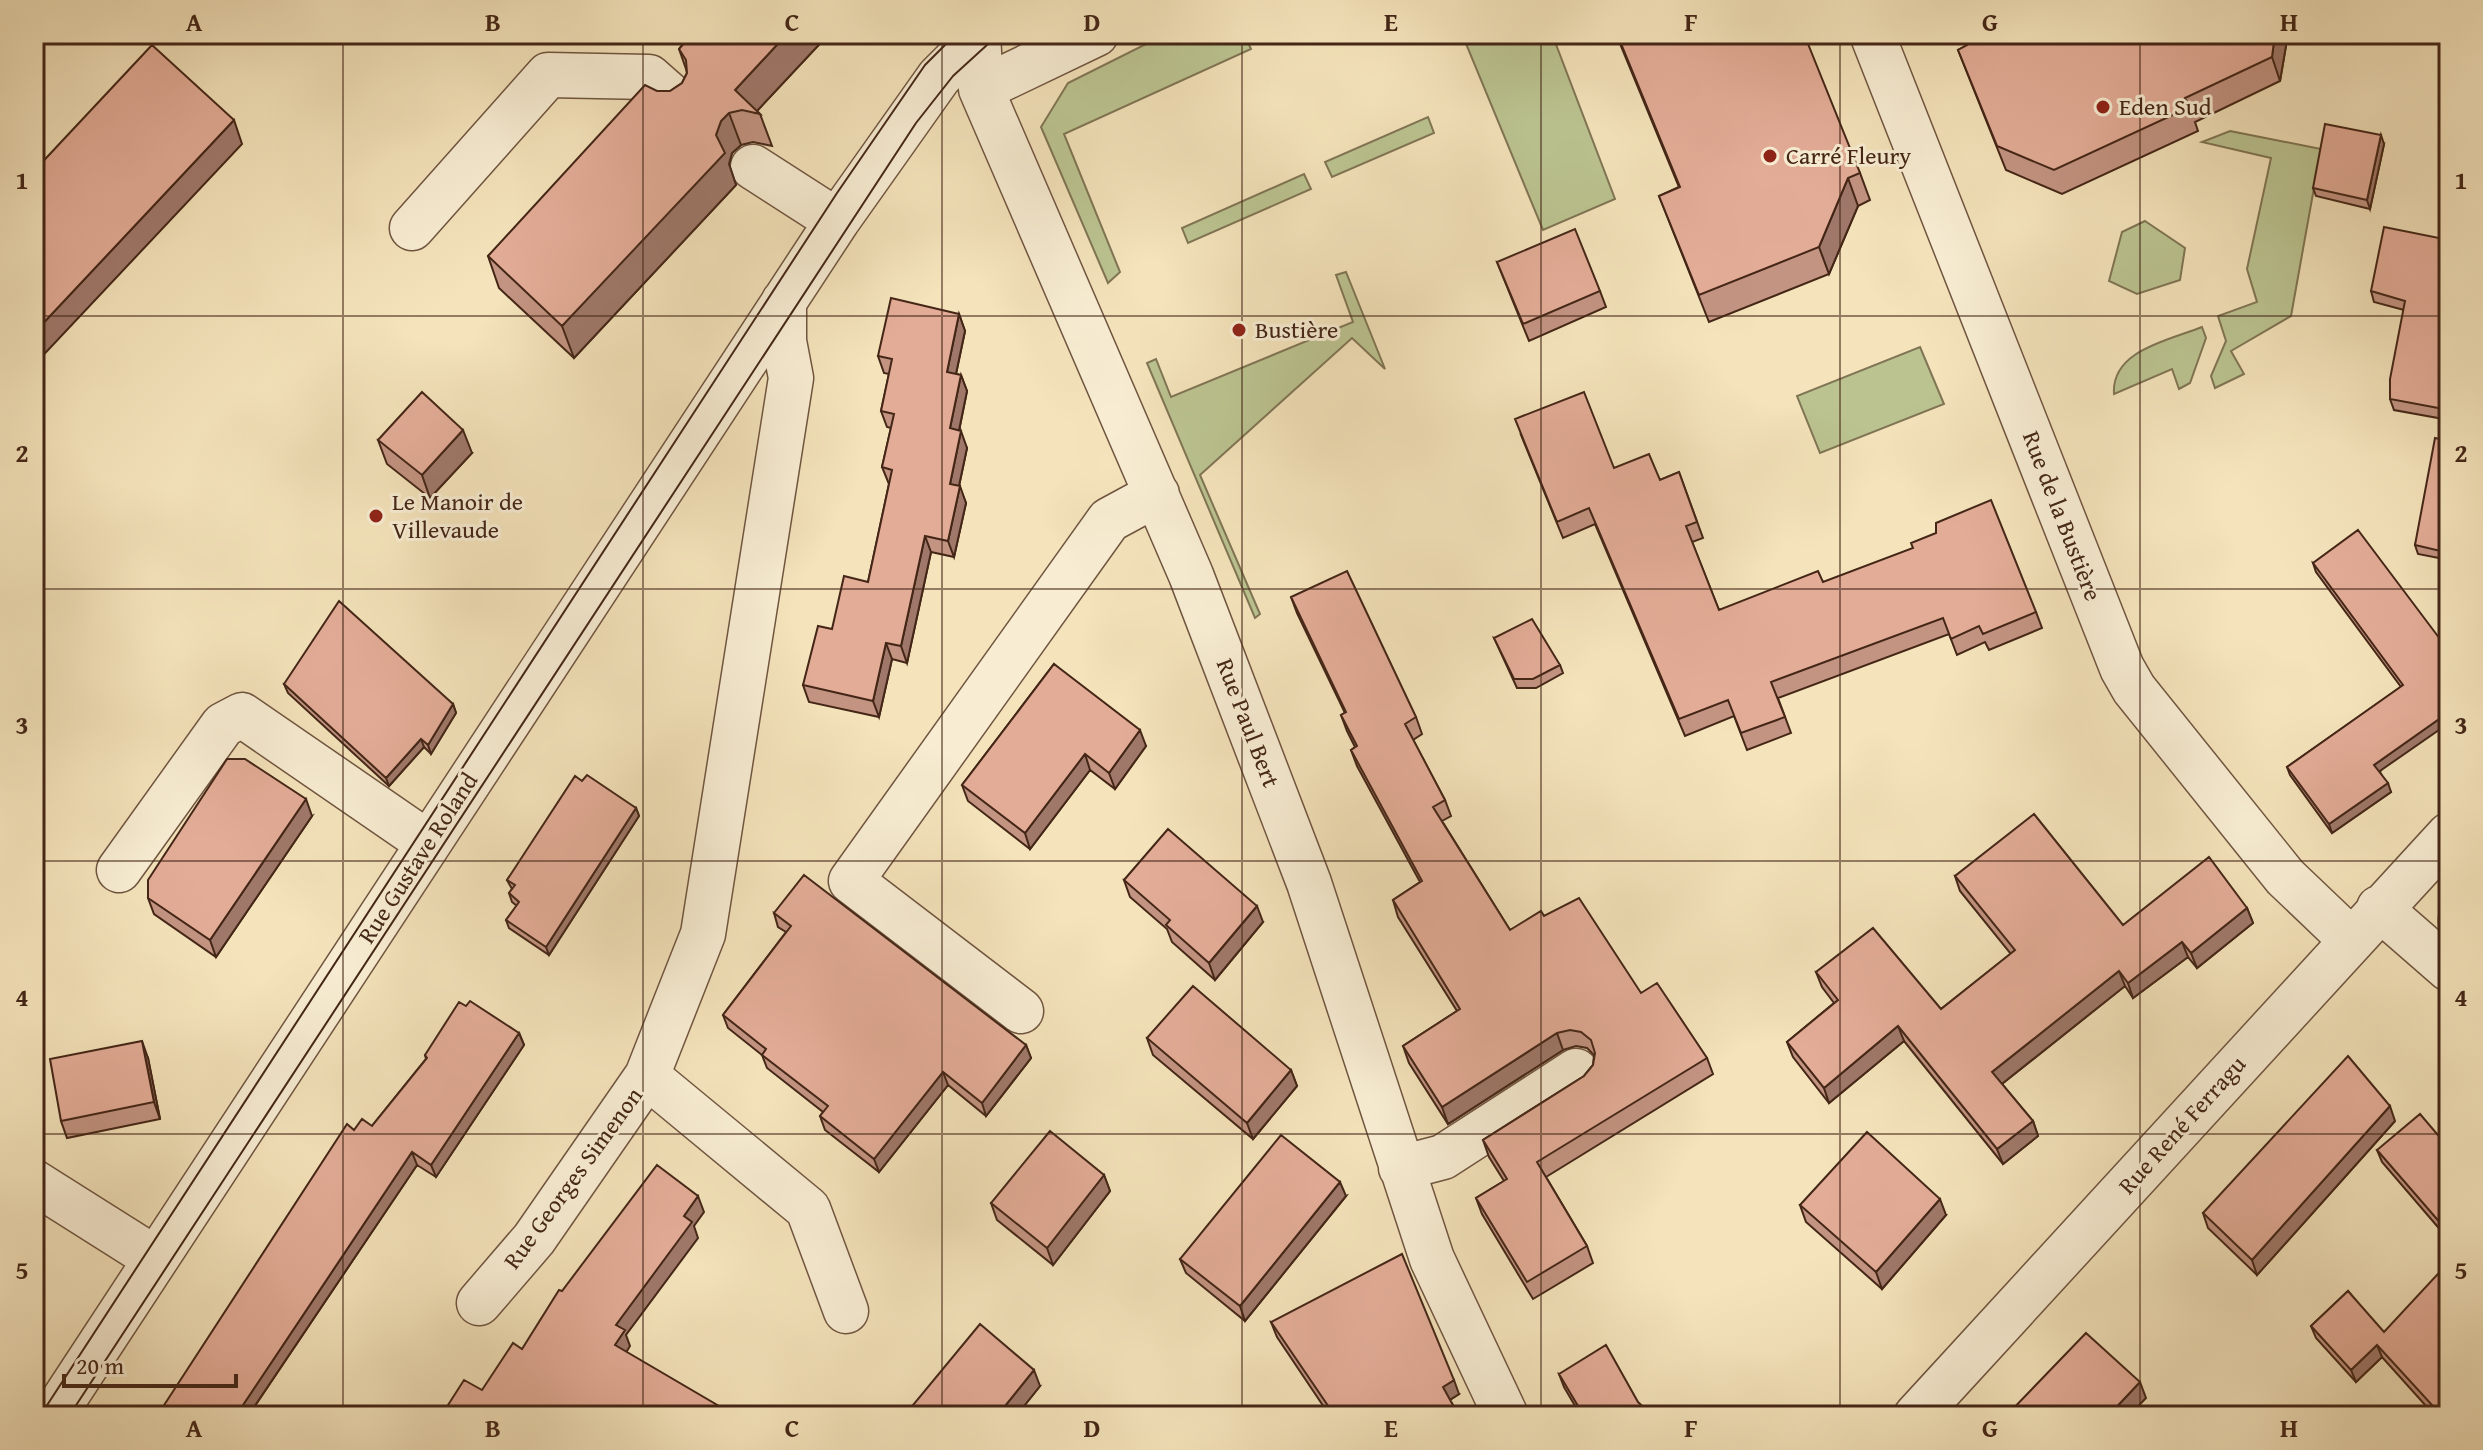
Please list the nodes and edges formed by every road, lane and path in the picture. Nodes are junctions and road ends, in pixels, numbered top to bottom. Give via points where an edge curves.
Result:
1 (1096, 34) edge
2 (1872, 34) edge
3 (978, 36) edge
4 (981, 89) junction
5 (674, 99) edge
6 (753, 167) edge
7 (837, 221) junction
8 (412, 228) dead end
9 (784, 301) junction
10 (1157, 494) junction
11 (2449, 835) edge
12 (428, 843) junction
13 (119, 870) dead end
14 (2379, 908) junction
15 (2350, 939) junction
16 (2449, 969) edge
17 (1021, 1011) dead end
18 (1576, 1071) dead end
19 (647, 1076) junction
20 (1401, 1168) junction
21 (34, 1182) edge
22 (156, 1259) junction
23 (479, 1303) dead end
24 (846, 1311) dead end
25 (53, 1416) edge
26 (1506, 1416) edge
27 (1916, 1416) edge

1 - 4 street
2 - 15 street, Rue de la Bustière via 2122,668 2285,877
3 - 4 street, Rue Paul Bert
3 - 7 street, Rue Gustave Roland via 939,77
4 - 10 street, Rue Paul Bert
5 - 8 street via 649,77 548,75
6 - 7 street
7 - 9 street, Rue Gustave Roland
9 - 12 street, Rue Gustave Roland
9 - 19 street via 791,378 703,934
10 - 17 street via 1109,520 851,881
10 - 20 street, Rue Paul Bert via 1309,883
11 - 14 street, Rue René Ferragu
12 - 13 street via 242,715 223,725
12 - 22 street, Rue Gustave Roland
14 - 15 street, Rue René Ferragu
14 - 16 street
15 - 27 street, Rue René Ferragu
18 - 20 street via 1443,1157
19 - 23 street, Rue Georges Simenon via 534,1239
19 - 24 street, Rue Georges Simenon via 808,1209
20 - 26 street, Rue Paul Bert via 1432,1259
21 - 22 street
22 - 25 street, Rue Gustave Roland

